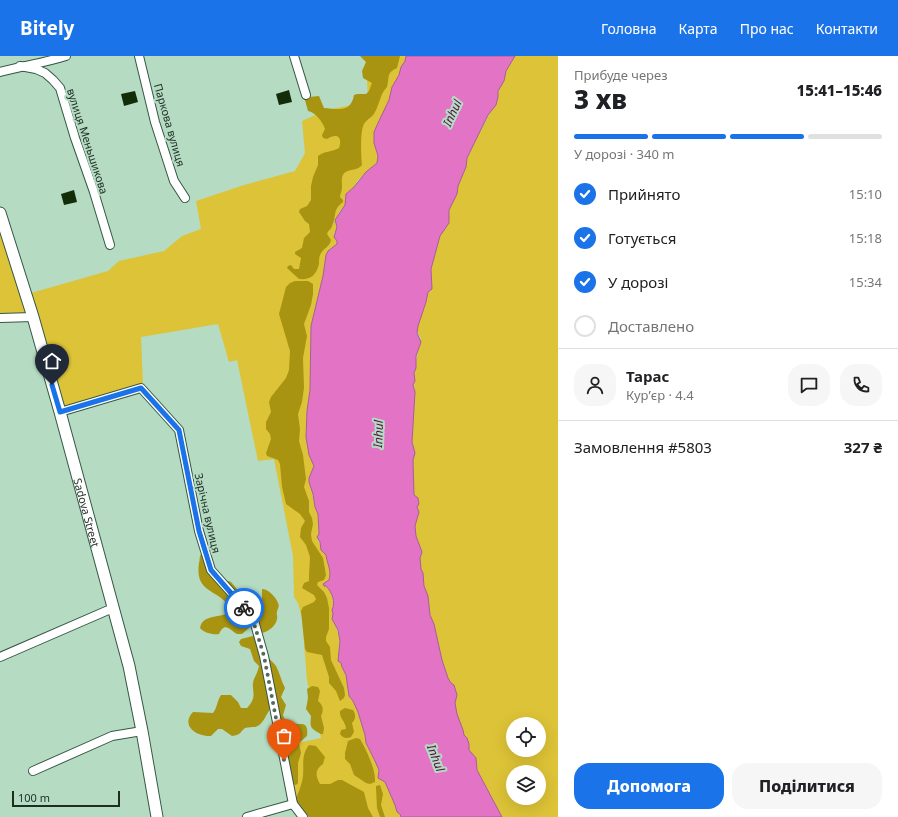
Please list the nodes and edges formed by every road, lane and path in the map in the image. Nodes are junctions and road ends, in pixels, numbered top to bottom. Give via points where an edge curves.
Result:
1 (66, 56) edge
2 (140, 56) edge
3 (294, 56) edge
4 (20, 66) junction
5 (0, 72) edge
6 (306, 95) dead end
7 (185, 198) dead end
8 (0, 213) edge
9 (110, 245) dead end
10 (33, 317) junction
11 (0, 318) edge
12 (60, 412) junction
13 (113, 608) junction
14 (0, 657) edge
15 (142, 731) junction
16 (33, 771) dead end
17 (293, 804) junction
18 (157, 817) edge
19 (247, 817) edge
20 (303, 817) edge

1 - 4 street
2 - 7 street, Паркова вулиця via 155,122 174,181
3 - 6 street
4 - 5 street
4 - 9 street, вулиця Меньшикова via 45,73 60,88
8 - 10 street, Sadova Street
10 - 11 street
10 - 12 street, Sadova Street
12 - 13 street, Sadova Street
12 - 17 street, Зарічна вулиця via 141,388 179,430 199,531 211,570 252,617 264,656
13 - 14 street
13 - 15 street, Sadova Street via 129,666
15 - 16 street via 112,736
15 - 18 street, Sadova Street
17 - 19 street
17 - 20 street, Зарічна вулиця

